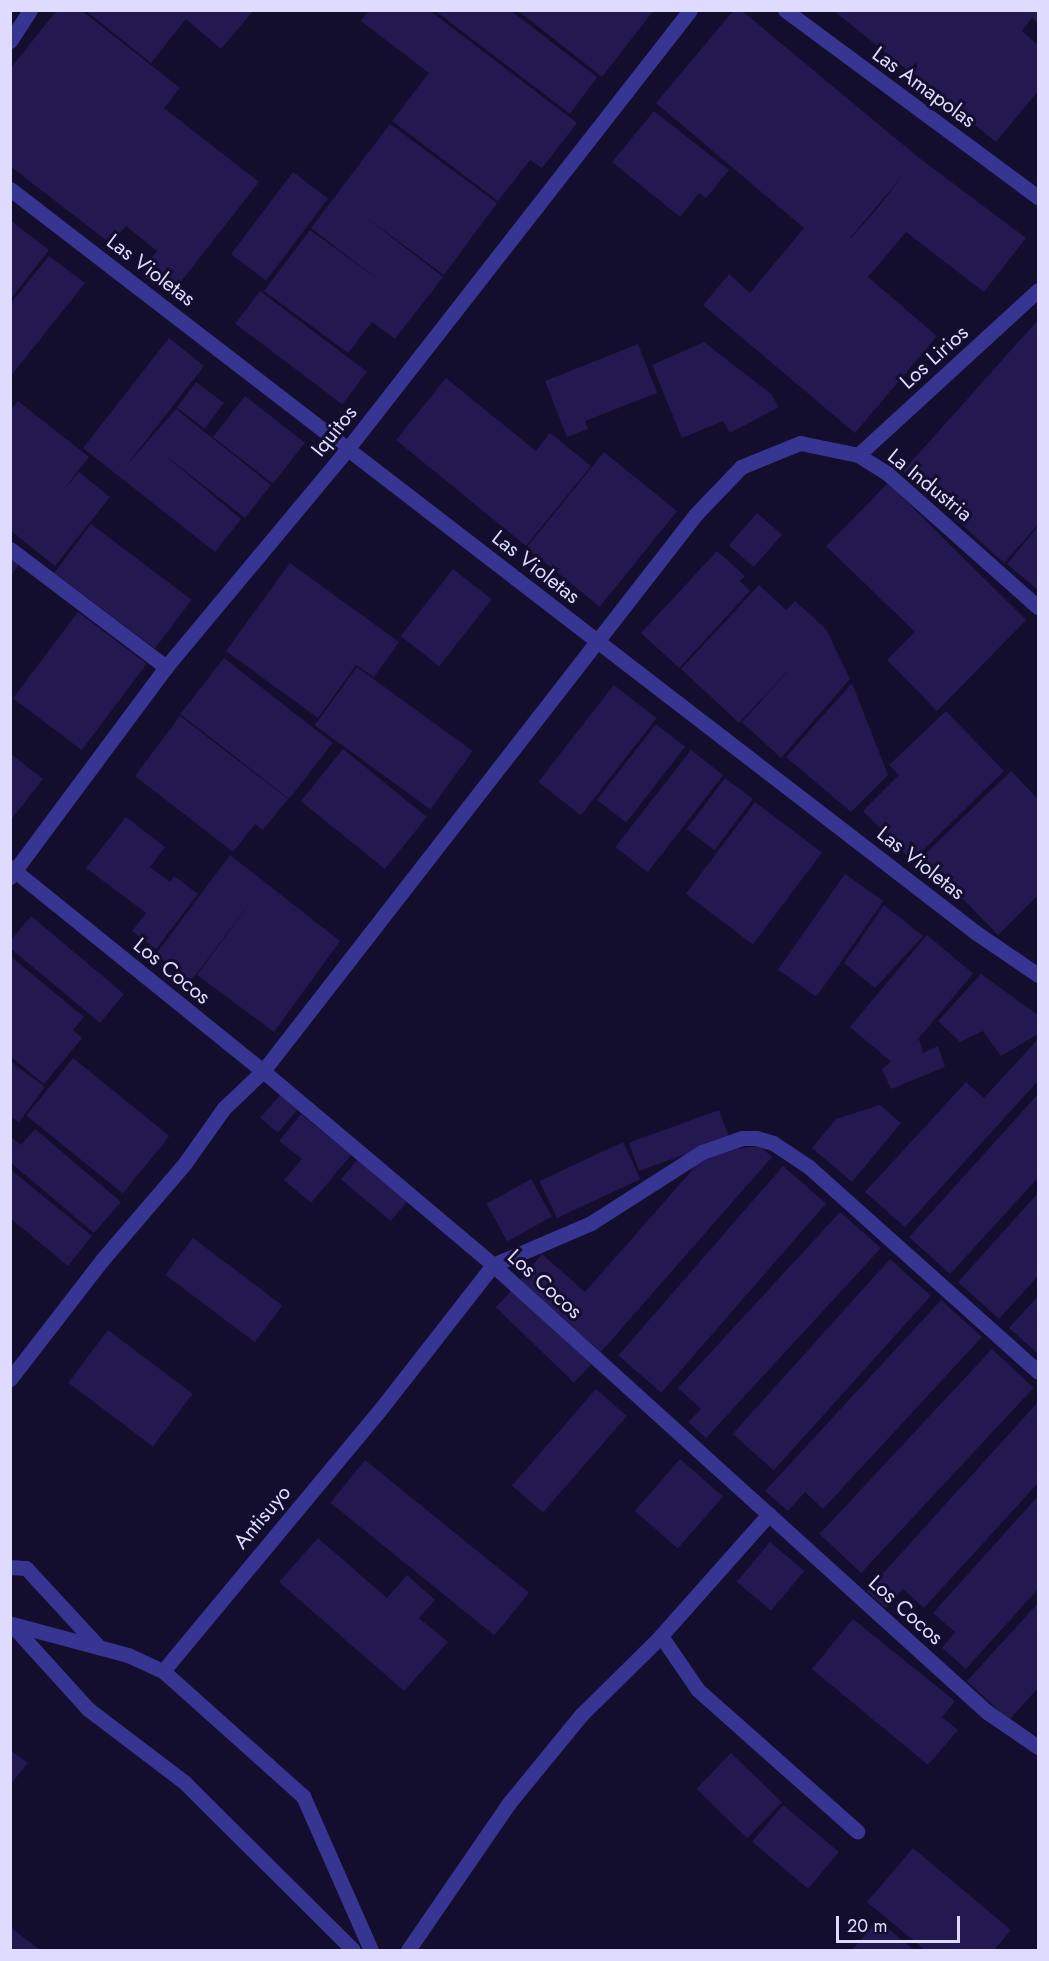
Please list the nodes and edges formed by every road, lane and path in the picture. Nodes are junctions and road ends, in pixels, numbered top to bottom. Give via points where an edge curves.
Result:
1 (30, 10) edge
2 (690, 10) edge
3 (785, 10) edge
4 (10, 41) edge
5 (10, 189) edge
6 (1038, 197) edge
7 (1038, 290) edge
8 (349, 447) junction
9 (858, 456) junction
10 (10, 549) edge
11 (1038, 607) edge
12 (596, 640) junction
13 (166, 667) junction
14 (12, 872) edge
15 (1038, 975) edge
16 (263, 1071) junction
17 (493, 1265) junction
18 (1038, 1372) edge
19 (10, 1379) edge
20 (769, 1514) junction
21 (10, 1567) edge
22 (11, 1624) edge
23 (661, 1636) junction
24 (99, 1647) junction
25 (163, 1671) junction
26 (1038, 1747) edge
27 (857, 1831) dead end
28 (353, 1950) edge
29 (371, 1950) edge
30 (408, 1950) edge

1 - 4 street
2 - 8 street, Iquitos
3 - 6 street, Las Amapolas
5 - 8 street, Las Violetas
7 - 9 street, Los Lirios
8 - 12 street, Las Violetas
8 - 13 street, Iquitos
9 - 11 street, La Industria via 888,474
9 - 12 street, La Industria via 800,443 741,467 696,514
10 - 13 street
12 - 15 street, Las Violetas via 975,932
12 - 16 street
13 - 14 street, Iquitos
14 - 16 street, Los Cocos
16 - 17 street, Los Cocos
16 - 19 street via 224,1108 185,1163 102,1260
17 - 18 street via 591,1223 702,1152 742,1138 756,1138 808,1167
17 - 20 street, Los Cocos
17 - 25 street, Antisuyo via 380,1411
20 - 23 street
20 - 26 street, Los Cocos via 987,1712
21 - 24 street via 26,1568
22 - 24 street
22 - 28 street via 88,1708 184,1782
23 - 27 street via 698,1690
23 - 30 street via 581,1715 509,1803
24 - 25 street
25 - 29 street via 303,1796

